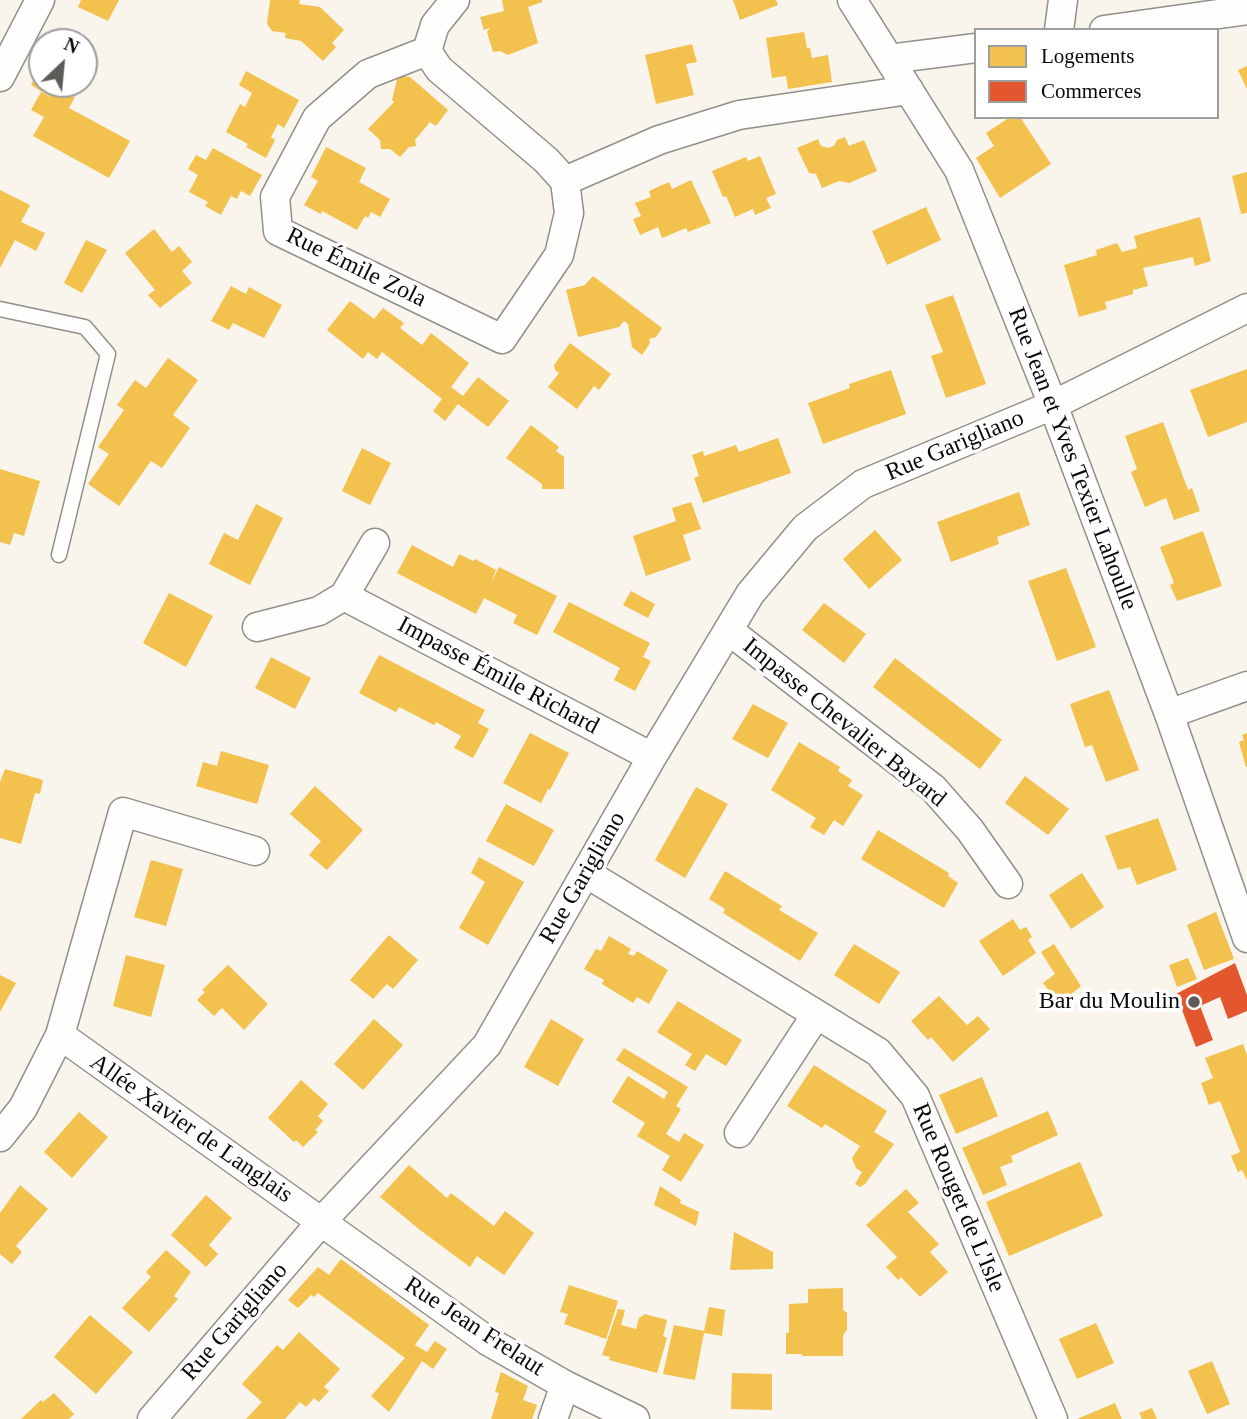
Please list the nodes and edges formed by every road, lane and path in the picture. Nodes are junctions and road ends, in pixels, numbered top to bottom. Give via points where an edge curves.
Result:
1 (40, 0) edge
2 (455, 0) edge
3 (852, 0) edge
4 (1063, 0) edge
5 (1247, 10) edge
6 (1059, 28) edge
7 (1118, 28) edge
8 (974, 48) edge
9 (427, 51) junction
10 (889, 60) junction
11 (0, 77) edge
12 (909, 90) junction
13 (565, 181) junction
14 (1247, 308) edge
15 (0, 309) edge
16 (1054, 405) junction
17 (375, 543) dead end
18 (59, 555) dead end
19 (344, 596) junction
20 (257, 627) dead end
21 (728, 630) junction
22 (1247, 685) edge
23 (1169, 714) junction
24 (652, 757) junction
25 (256, 851) dead end
26 (586, 873) junction
27 (1009, 884) dead end
28 (1247, 938) edge
29 (816, 1014) junction
30 (60, 1035) junction
31 (739, 1133) dead end
32 (0, 1137) edge
33 (321, 1222) junction
34 (565, 1385) junction
35 (152, 1419) edge
36 (553, 1419) edge
37 (635, 1419) edge
38 (1053, 1419) edge

1 - 11 street
2 - 9 street via 435,25
3 - 10 street, Rue Jean et Yves Texier Lahoulle
4 - 6 street
5 - 7 street
8 - 10 street
9 - 13 street via 439,69
9 - 13 street, Rue Émile Zola via 368,74 317,118 275,197 278,231 502,339 559,255 569,213
10 - 12 street, Rue Jean et Yves Texier Lahoulle
12 - 13 street via 739,115 659,140
12 - 16 street, Rue Jean et Yves Texier Lahoulle via 959,170
14 - 16 street, Rue Garigliano
15 - 18 lane via 85,327 108,354
16 - 21 street, Rue Garigliano via 863,484 804,528 750,594
16 - 23 street, Rue Jean et Yves Texier Lahoulle
17 - 19 street
19 - 20 street via 319,611
19 - 24 street, Impasse Émile Richard
21 - 24 street, Rue Garigliano
21 - 27 street, Impasse Chevalier Bayard via 933,788
22 - 23 street
23 - 28 street, Rue Jean et Yves Texier Lahoulle
24 - 26 street, Rue Garigliano
25 - 30 street via 123,813
26 - 29 street, Rue Rouget de L'Isle
26 - 33 street, Rue Garigliano via 487,1045
29 - 31 street
29 - 38 street, Rue Rouget de L'Isle via 878,1052 915,1096
30 - 32 street via 23,1108
30 - 33 street, Allée Xavier de Langlais
33 - 34 street, Rue Jean Frelaut via 488,1341
33 - 35 street, Rue Garigliano
34 - 36 street
34 - 37 street, Rue Jean Frelaut

